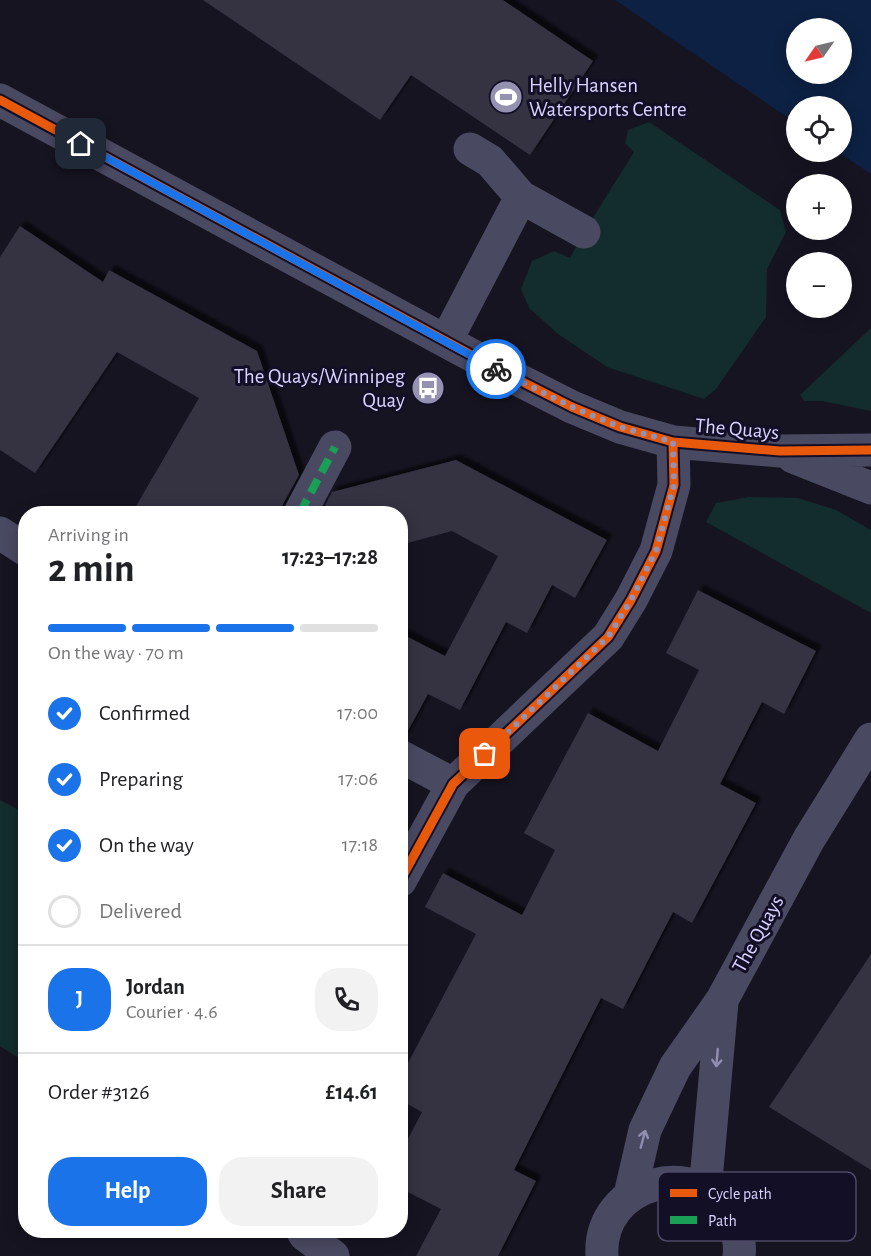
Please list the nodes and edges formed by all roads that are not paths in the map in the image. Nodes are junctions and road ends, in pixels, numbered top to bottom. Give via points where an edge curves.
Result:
1 (0, 100) edge
2 (470, 149) dead end
3 (521, 196) junction
4 (584, 232) dead end
5 (446, 341) junction
6 (673, 442) junction
7 (335, 447) dead end
8 (871, 450) edge
9 (780, 452) junction
10 (871, 488) edge
11 (304, 506) edge
12 (0, 533) edge
13 (18, 545) edge
14 (871, 739) edge
15 (871, 750) edge
16 (408, 760) edge
17 (850, 776) junction
18 (453, 784) junction
19 (408, 866) edge
20 (722, 1000) junction
21 (707, 1172) edge
22 (658, 1184) edge
23 (630, 1195) junction
24 (309, 1238) edge
25 (738, 1241) edge
26 (333, 1256) edge
27 (602, 1256) edge
28 (740, 1256) edge

1 - 5 street, The Quays
2 - 3 street via 490,161
3 - 4 street
3 - 5 street
5 - 6 street, The Quays via 572,407 620,427
6 - 9 street, The Quays
6 - 18 street via 674,485 656,551 608,637
7 - 11 street
8 - 9 street, The Quays
9 - 10 street, The Quays
12 - 13 street
14 - 17 street, The Quays
15 - 17 street, The Quays
16 - 18 street
17 - 20 street, The Quays via 810,839
18 - 19 street
20 -> 21 street, The Quays
23 -> 20 street, The Quays via 645,1130 675,1067
22 - 23 street
23 - 27 street via 614,1211 604,1232
24 - 26 street
25 - 28 street

